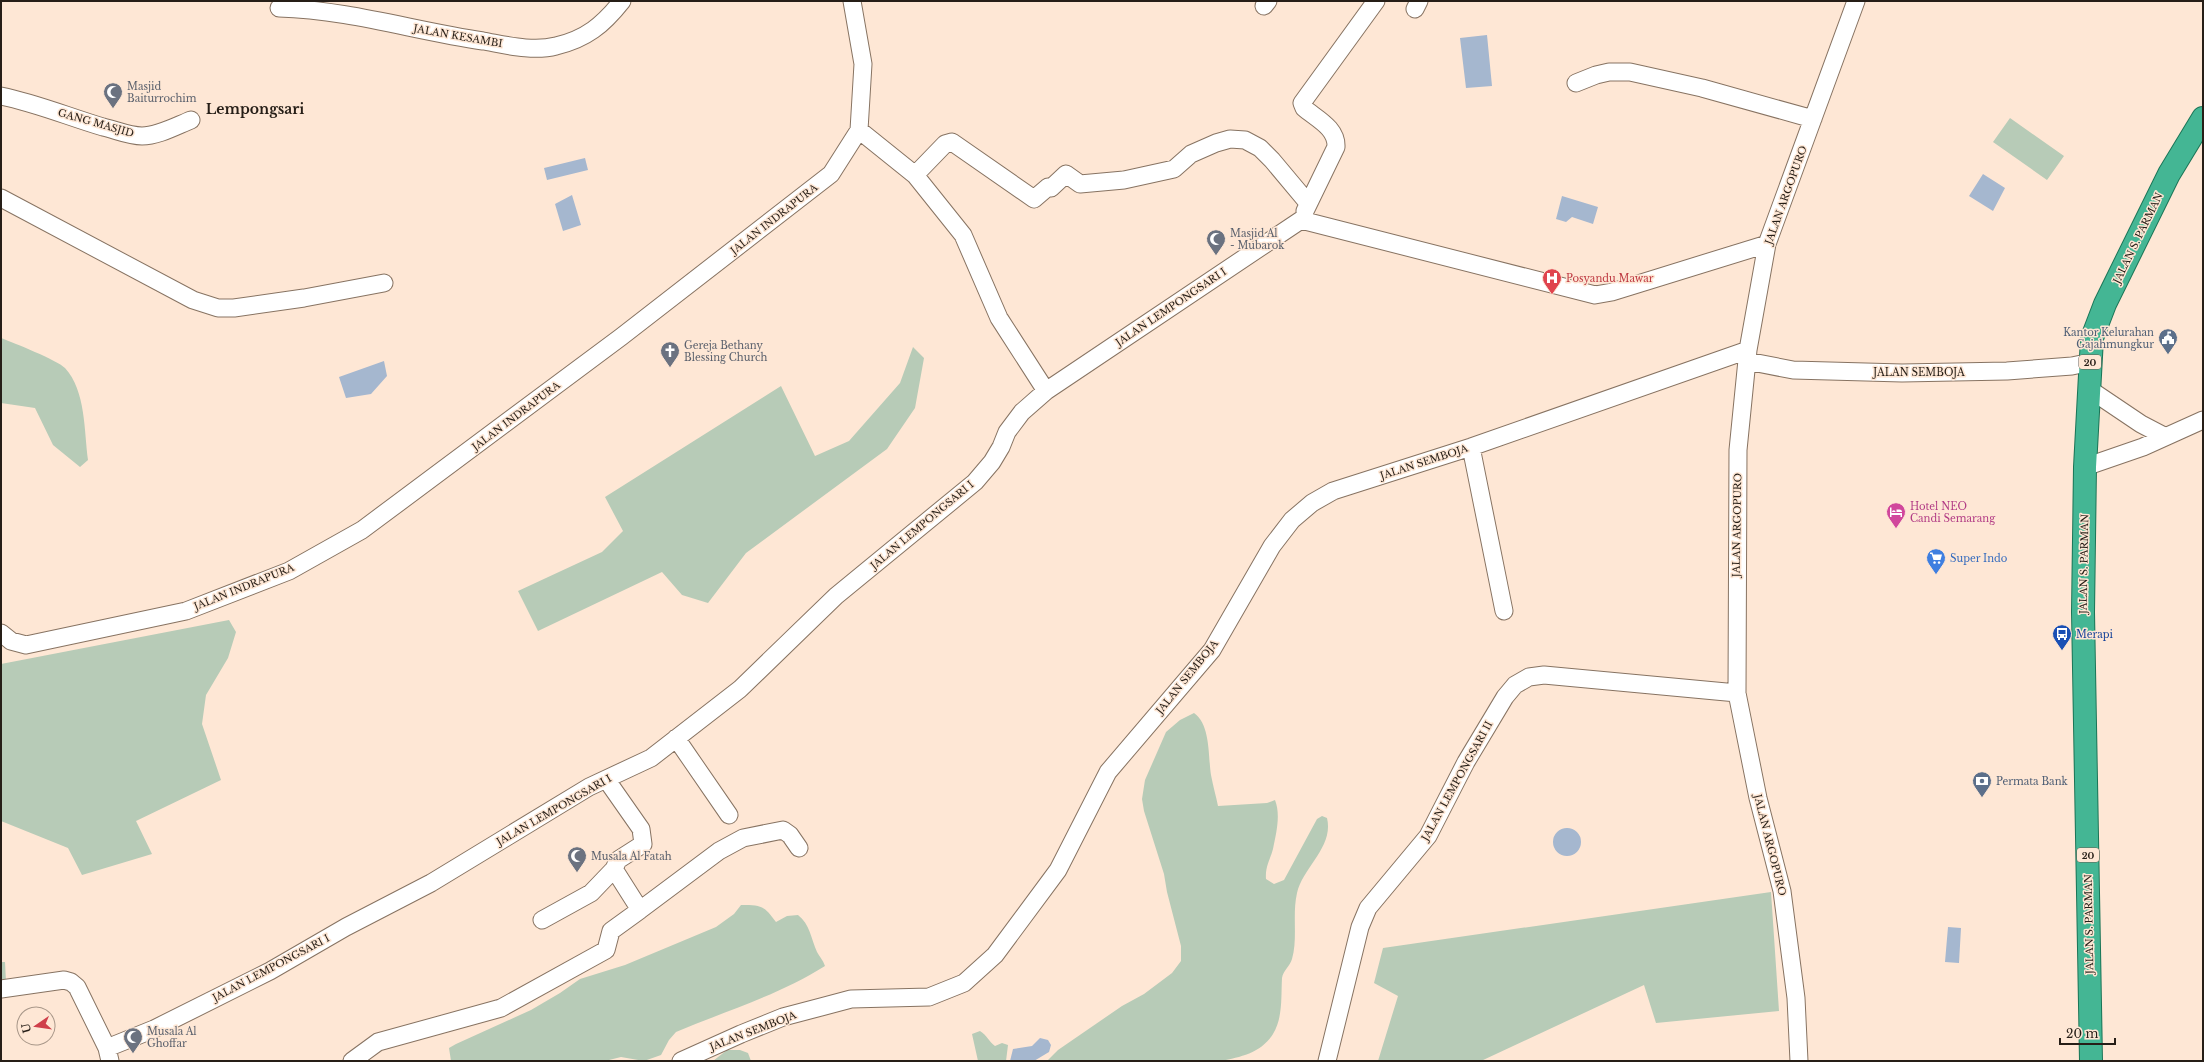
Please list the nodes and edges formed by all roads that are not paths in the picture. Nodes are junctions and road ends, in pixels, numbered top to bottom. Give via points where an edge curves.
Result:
1 (622, 1) edge
2 (852, 1) edge
3 (1856, 1) edge
4 (1373, 6) edge
5 (279, 8) dead end
6 (1576, 83) dead end
7 (1, 96) edge
8 (2203, 118) edge
9 (1813, 119) junction
10 (191, 120) dead end
11 (859, 130) junction
12 (915, 176) junction
13 (1, 198) edge
14 (1308, 203) junction
15 (1301, 220) junction
16 (1767, 244) junction
17 (384, 283) dead end
18 (1747, 355) junction
19 (2090, 362) junction
20 (2089, 389) junction
21 (1046, 391) junction
22 (2203, 420) edge
23 (2164, 436) junction
24 (1471, 447) junction
25 (2086, 466) junction
26 (1504, 611) dead end
27 (1, 633) edge
28 (1737, 693) junction
29 (676, 738) junction
30 (606, 779) junction
31 (729, 815) dead end
32 (799, 848) dead end
33 (614, 869) junction
34 (640, 910) junction
35 (542, 920) dead end
36 (1, 989) edge
37 (109, 1055) edge
38 (352, 1061) edge
39 (681, 1061) edge
40 (1327, 1061) edge
41 (1799, 1061) edge
42 (2091, 1061) edge

1 - 5 street, JALAN KESAMBI via 606,21 590,34 555,46 526,48 324,11
2 - 11 street, JALAN INDRAPURA via 863,64
3 - 9 street, JALAN ARGOPURO
4 - 14 street via 1302,103 1304,108 1333,132 1336,142 1336,147
6 - 9 street via 1609,72 1630,72 1702,88
7 - 10 street, GANG MASJID via 29,102 132,135 157,133
8 - 19 highway, JALAN S. PARMAN / 20 via 2169,174 2105,304 2092,338
9 - 16 street, JALAN ARGOPURO
11 - 12 street
11 - 27 street, JALAN INDRAPURA via 831,174 818,185 480,444 362,530 289,571 186,611 26,645 11,641
12 - 14 street via 945,144 952,142 1034,199 1066,174 1080,184 1124,180 1174,169 1191,154 1230,139 1244,140 1260,148
12 - 21 street via 963,235 999,318
13 - 17 street via 193,300 218,308 304,298
14 - 15 street
15 - 16 street via 1595,295
15 - 21 street, JALAN LEMPONGSARI I
16 - 18 street, JALAN ARGOPURO
18 - 19 street, JALAN SEMBOJA via 1792,370 1902,373 2007,371 2072,366
18 - 24 street, JALAN SEMBOJA
18 - 28 street, JALAN ARGOPURO via 1738,450
19 - 20 highway, JALAN S. PARMAN / 20
20 - 23 street via 2141,424
20 - 25 highway, JALAN S. PARMAN / 20
21 - 29 street, JALAN LEMPONGSARI I via 1022,412 1007,432 992,462 975,482 836,596 740,689
22 - 23 street
23 - 25 street via 2143,447
24 - 26 street
24 - 39 street, JALAN SEMBOJA via 1334,491 1312,503 1292,520 1272,546 1212,650 1108,772 1058,870 995,955 964,983 929,996 851,999 783,1017
25 - 42 highway, JALAN S. PARMAN / 20 via 2083,612
28 - 40 street, JALAN LEMPONGSARI II via 1544,675 1529,677 1515,685 1466,762 1428,836 1368,908 1360,927
28 - 41 street, JALAN ARGOPURO via 1758,798 1782,891 1796,998
29 - 30 street, JALAN LEMPONGSARI I via 651,758
29 - 31 street
30 - 33 street via 641,829 643,836 643,844 618,860
30 - 37 street, JALAN LEMPONGSARI I via 431,883
32 - 34 street via 790,834 783,830 743,838 719,851
33 - 34 street
33 - 35 street via 591,893
34 - 38 street via 611,931 606,950 602,954 501,1008 378,1042
36 - 37 street via 64,980 71,982 77,987

